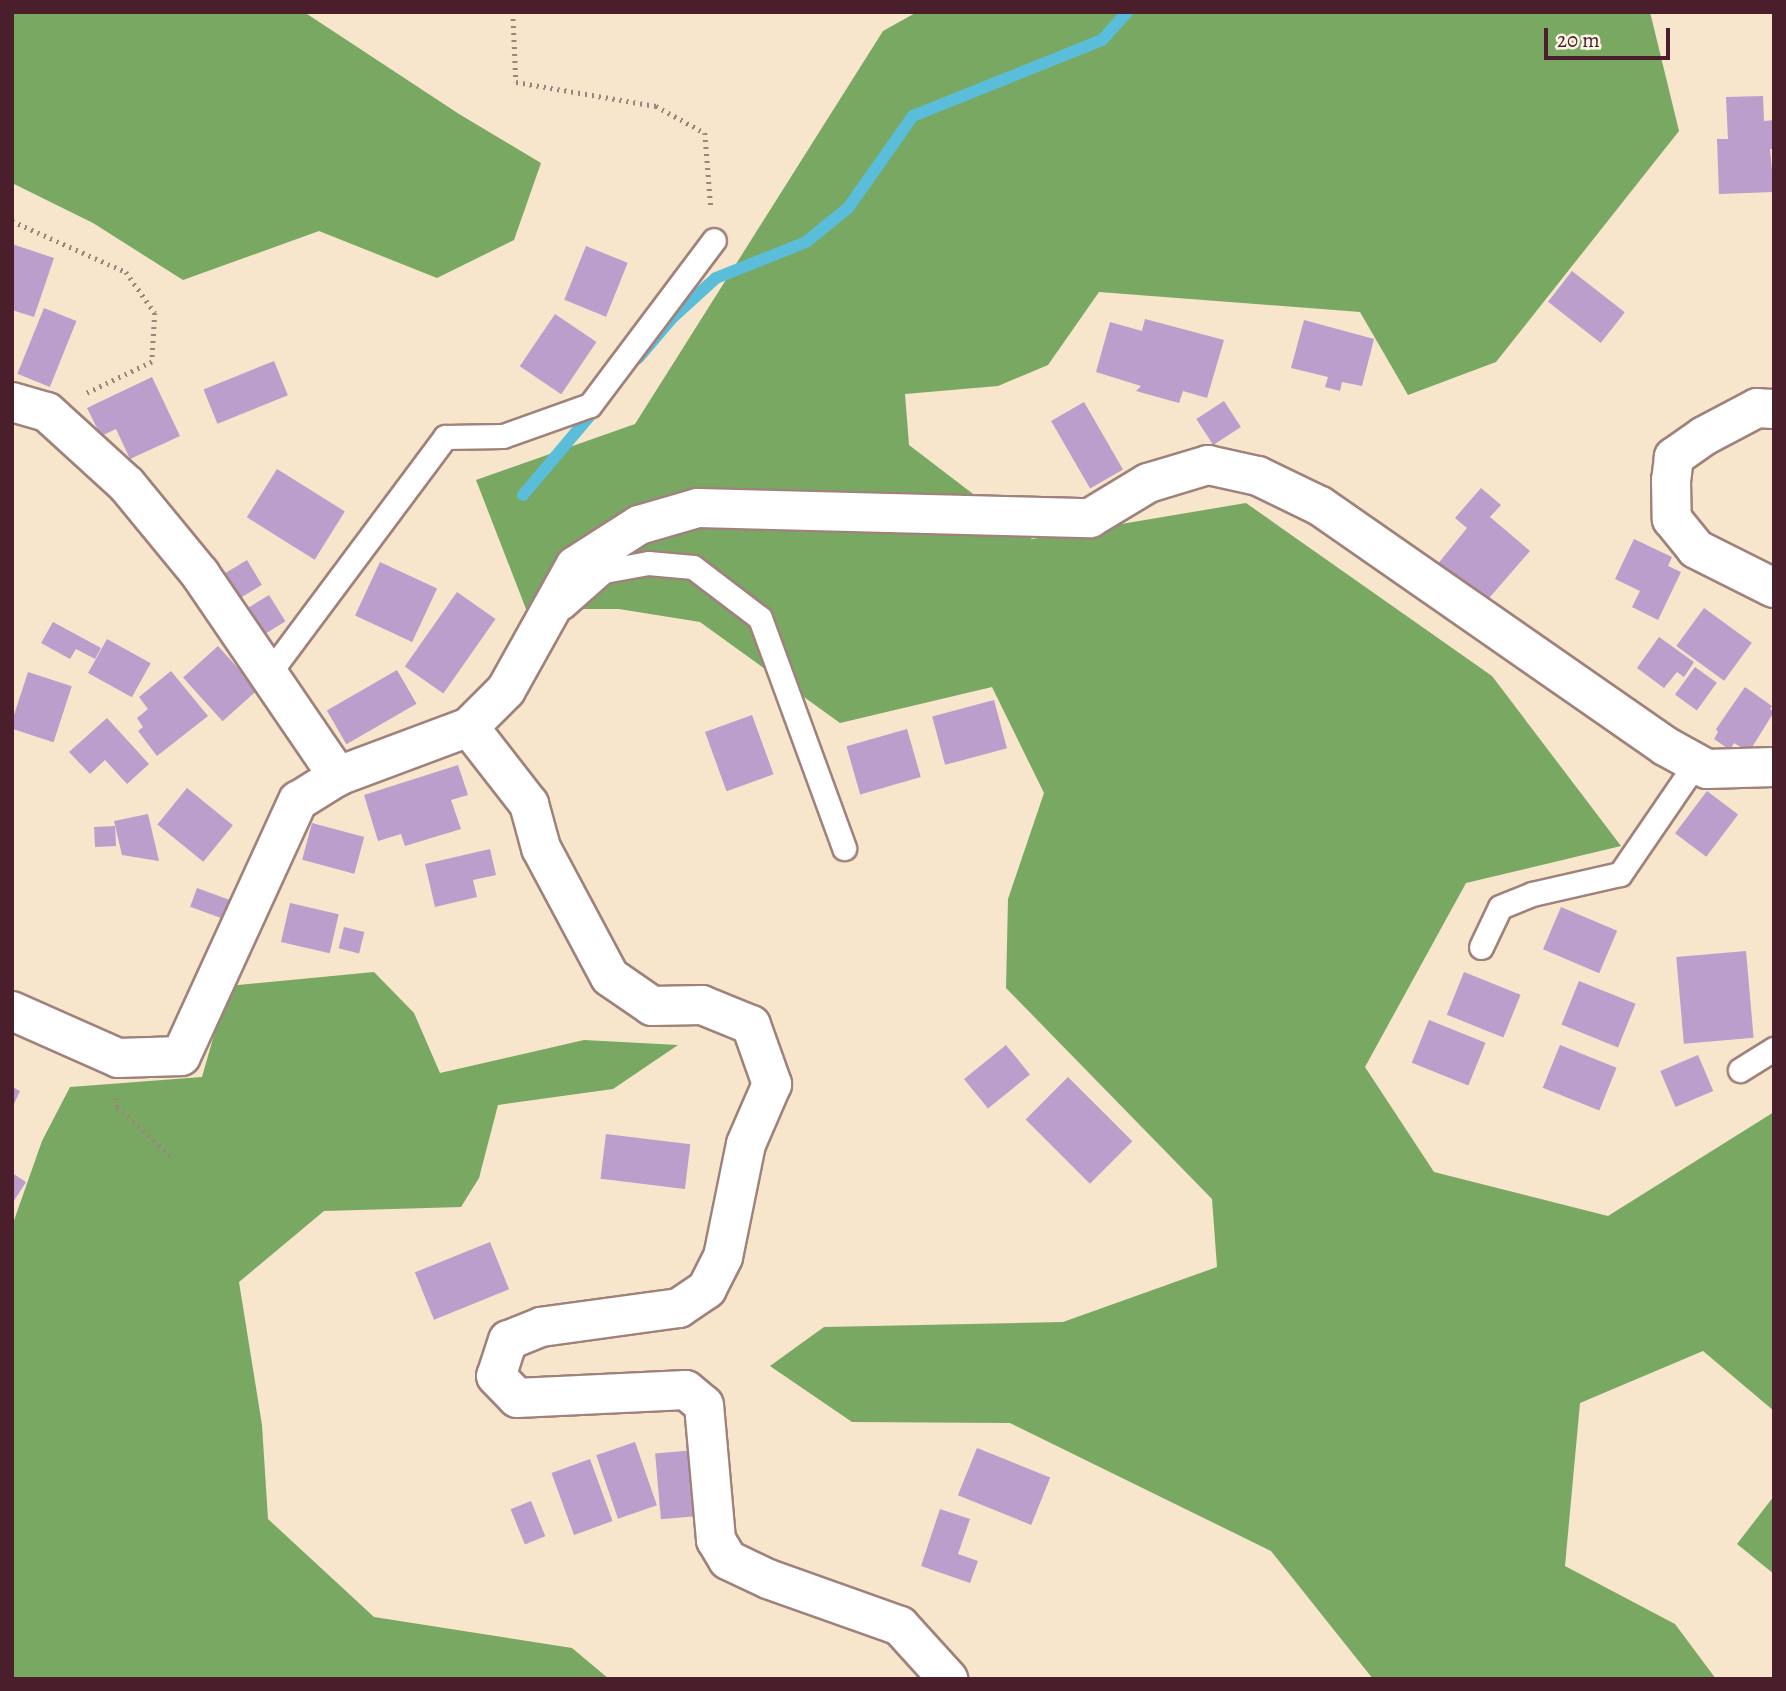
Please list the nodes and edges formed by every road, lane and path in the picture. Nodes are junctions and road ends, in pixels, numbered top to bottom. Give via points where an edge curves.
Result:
1 (513, 12) edge
2 (12, 221) edge
3 (714, 240) joint
4 (29, 407) edge
5 (1774, 410) edge
6 (1774, 588) edge
7 (542, 626) junction
8 (270, 672) junction
9 (469, 727) junction
10 (1696, 763) junction
11 (1774, 767) edge
12 (338, 776) junction
13 (844, 848) dead end
14 (1481, 947) dead end
15 (12, 1011) edge
16 (1774, 1049) edge
17 (118, 1058) junction
18 (1740, 1070) dead end
19 (172, 1157) dead end
20 (948, 1679) edge

1 - 3 path via 516,82 656,106 705,133
2 - 4 path via 125,272 155,313 152,362
3 - 8 lane via 590,405 503,436 445,437
4 - 8 street via 127,485 200,574
5 - 6 street via 1757,408 1704,436 1674,457 1671,480 1672,519 1696,549
7 - 9 street via 506,690
7 - 10 street via 575,566 639,525 698,508 1090,518 1148,483 1208,465 1258,476 1320,506
7 - 13 lane via 604,571 648,563 693,567 760,618
8 - 12 street
9 - 12 street
9 - 20 street via 529,804 541,848 610,977 652,1006 702,1005 751,1024 772,1084 747,1143 723,1257 707,1289 679,1308 541,1327 509,1340 496,1376 517,1398 686,1390 704,1405 716,1540 728,1560 900,1626
10 - 11 street via 1707,769
10 - 14 lane via 1620,874 1532,894 1500,907
12 - 17 street via 298,801 181,1056
15 - 17 street
16 - 18 lane
17 - 19 path via 117,1107

